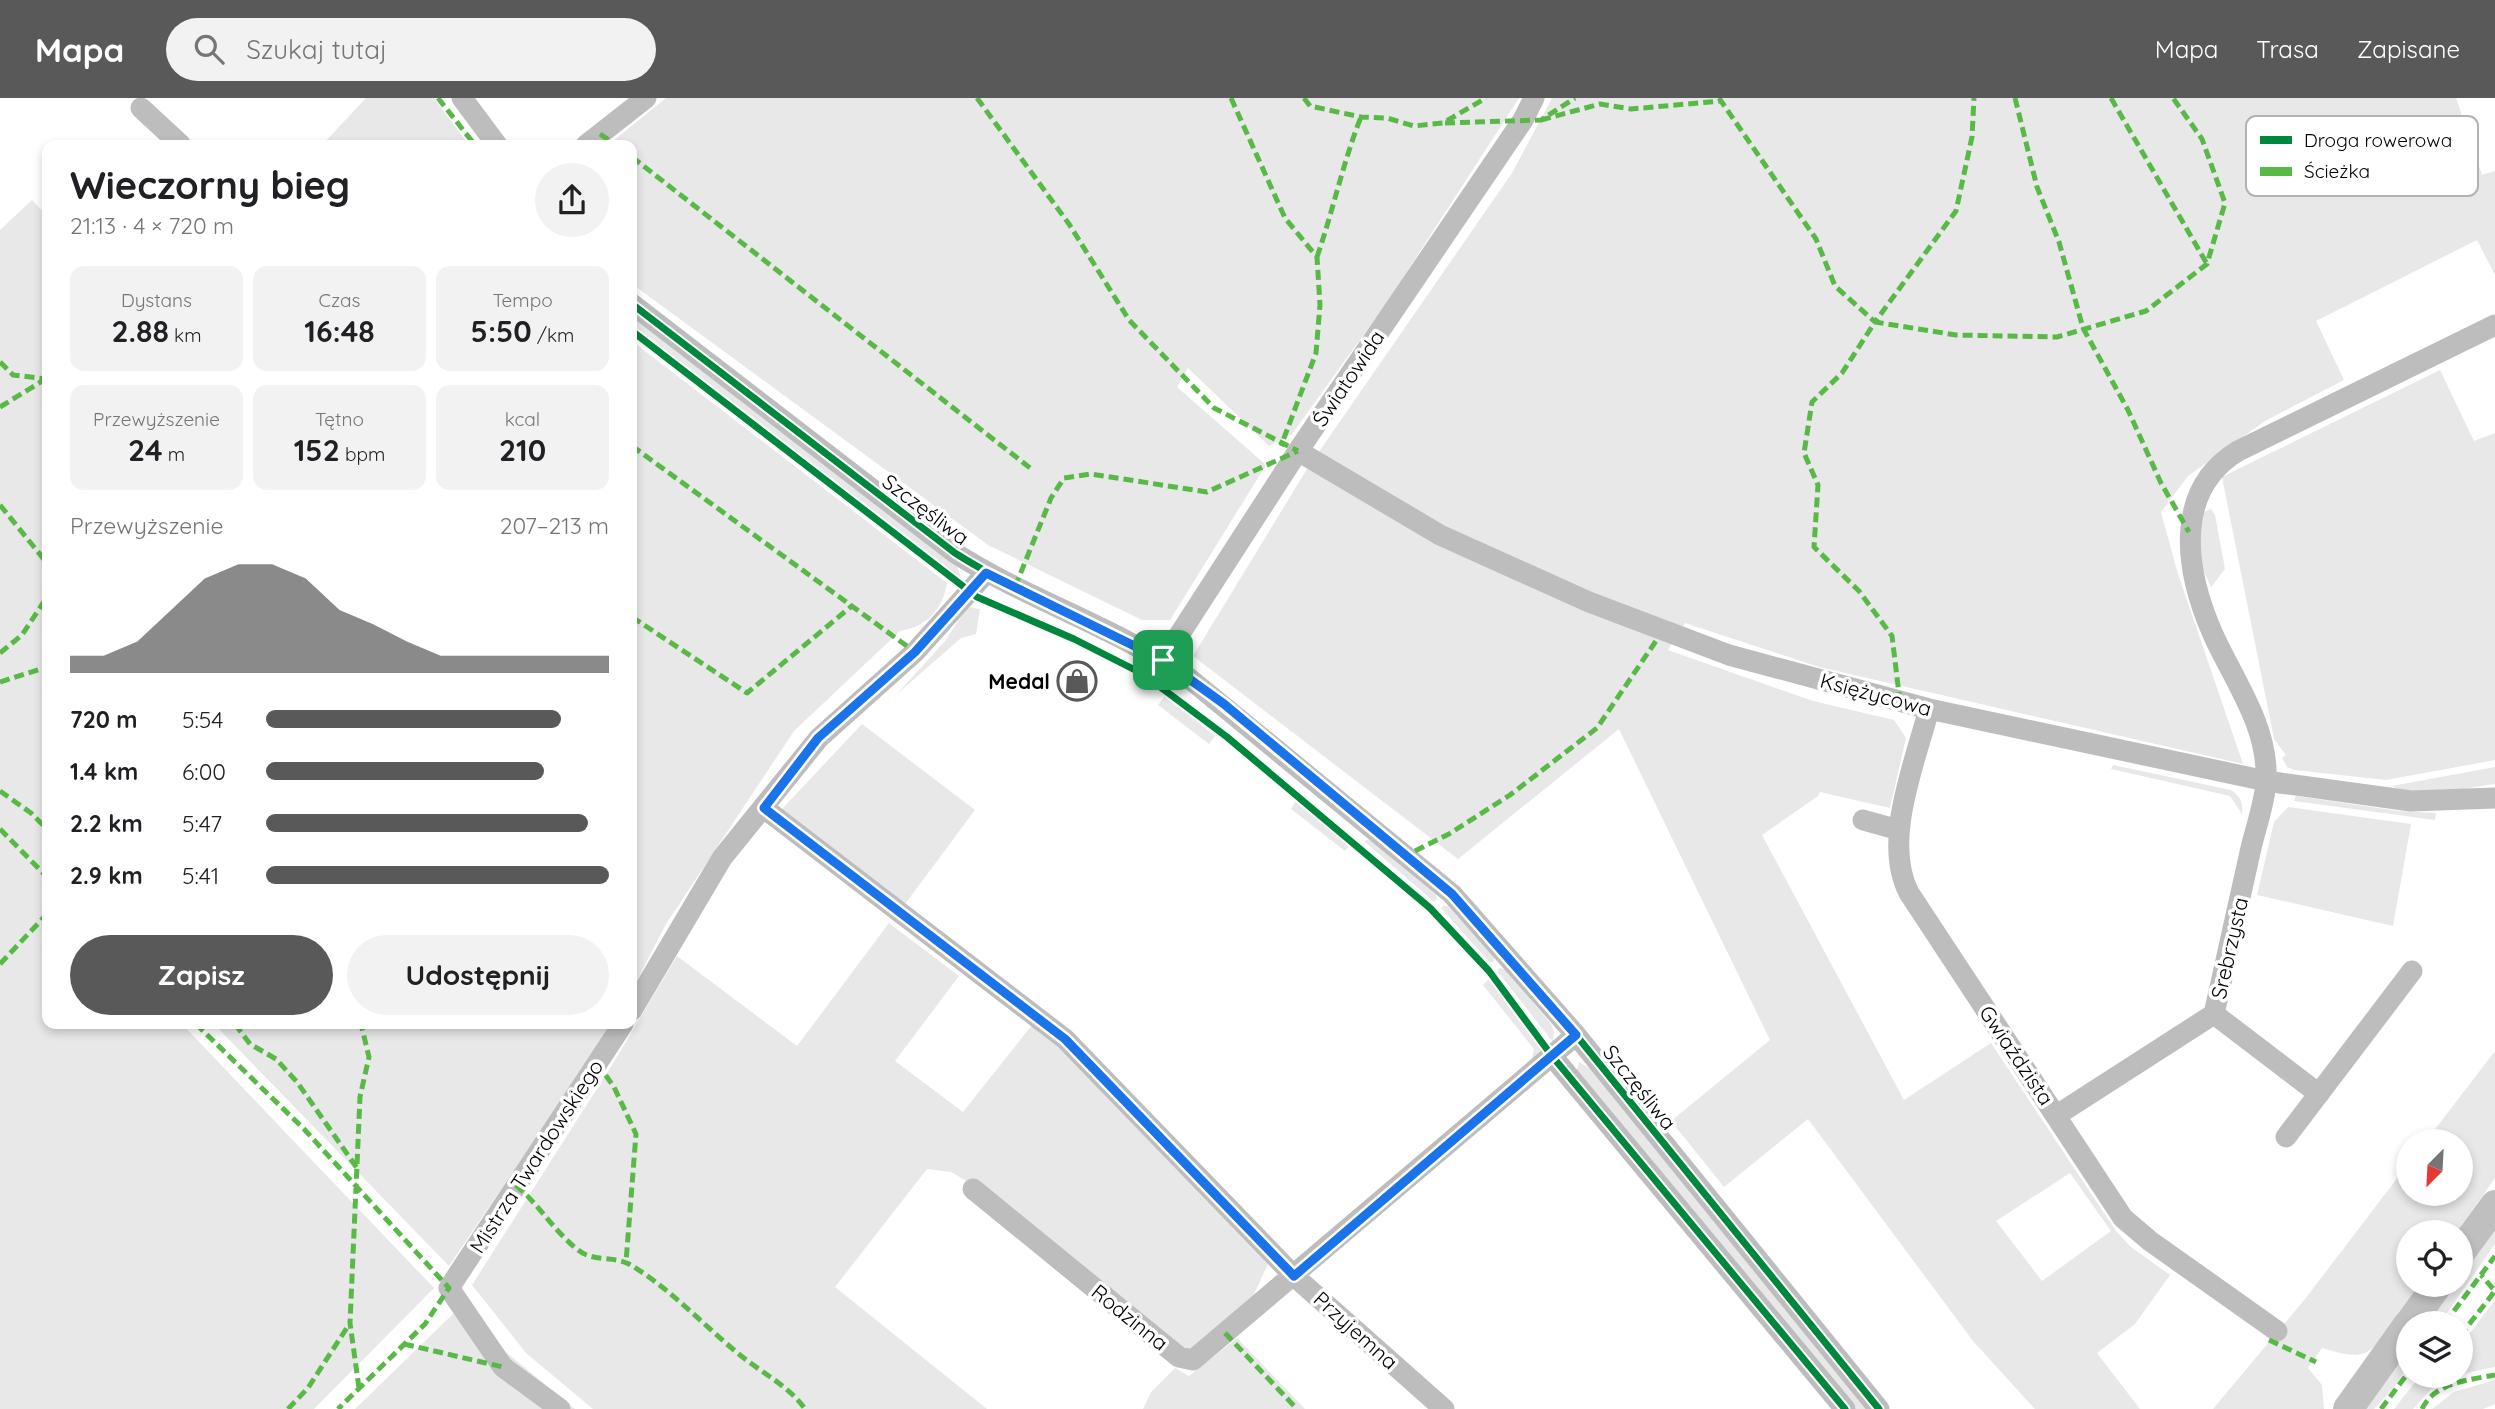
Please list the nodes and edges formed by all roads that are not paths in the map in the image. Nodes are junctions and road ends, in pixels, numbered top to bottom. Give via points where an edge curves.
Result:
1 (462, 98) edge
2 (646, 98) edge
3 (1534, 98) edge
4 (141, 108) dead end
5 (176, 140) edge
6 (493, 140) edge
7 (592, 140) edge
8 (637, 308) edge
9 (2495, 325) edge
10 (1298, 452) junction
11 (986, 573) junction
12 (1163, 660) junction
13 (1929, 709) junction
14 (2266, 781) junction
15 (2495, 798) edge
16 (764, 808) junction
17 (1863, 820) dead end
18 (1899, 830) junction
19 (2412, 971) dead end
20 (637, 1002) edge
21 (2214, 1014) junction
22 (620, 1029) edge
23 (1576, 1035) junction
24 (1552, 1056) junction
25 (2319, 1094) junction
26 (2056, 1115) junction
27 (2286, 1137) dead end
28 (973, 1189) dead end
29 (2495, 1205) edge
30 (2473, 1235) edge
31 (1294, 1276) junction
32 (2277, 1331) dead end
33 (2396, 1342) edge
34 (560, 1409) edge
35 (1444, 1409) edge
36 (1844, 1409) edge
37 (1879, 1409) edge
38 (2347, 1409) edge

1 - 6 street
2 - 7 street
3 - 10 street, Światowida
4 - 5 street
8 - 11 street, Szczęśliwa via 936,540
9 - 14 street via 2238,451 2203,485 2190,522 2193,570 2210,627 2252,714
10 - 12 street, Światowida
10 - 13 street, Księżycowa via 1440,535 1589,602 1729,655
11 - 12 street, Szczęśliwa
11 - 16 street via 915,652 818,738
12 - 23 street, Szczęśliwa via 1224,704 1452,894
13 - 14 street, Księżycowa
13 - 18 street, Gwiaździsta
14 - 15 street, Księżycowa via 2411,801
14 - 21 street, Srebrzysta
16 - 20 street via 722,858
16 - 31 street, Przyjemna via 1065,1039
17 - 18 street
18 - 26 street, Gwiaździsta via 1899,865 1909,893
19 - 25 street
21 - 25 street
21 - 26 street, Srebrzysta
22 - 34 street, Mistrza Twardowskiego via 449,1288 503,1367
23 - 24 street, Rodzinna
23 - 37 street, Szczęśliwa
24 - 31 street, Rodzinna
24 - 36 street
25 - 27 street
26 - 32 street, Gwiaździsta via 2123,1217
28 - 31 street, Rodzinna via 1184,1359 1198,1359
29 - 30 main road
31 - 35 street, Przyjemna
33 - 38 main road

